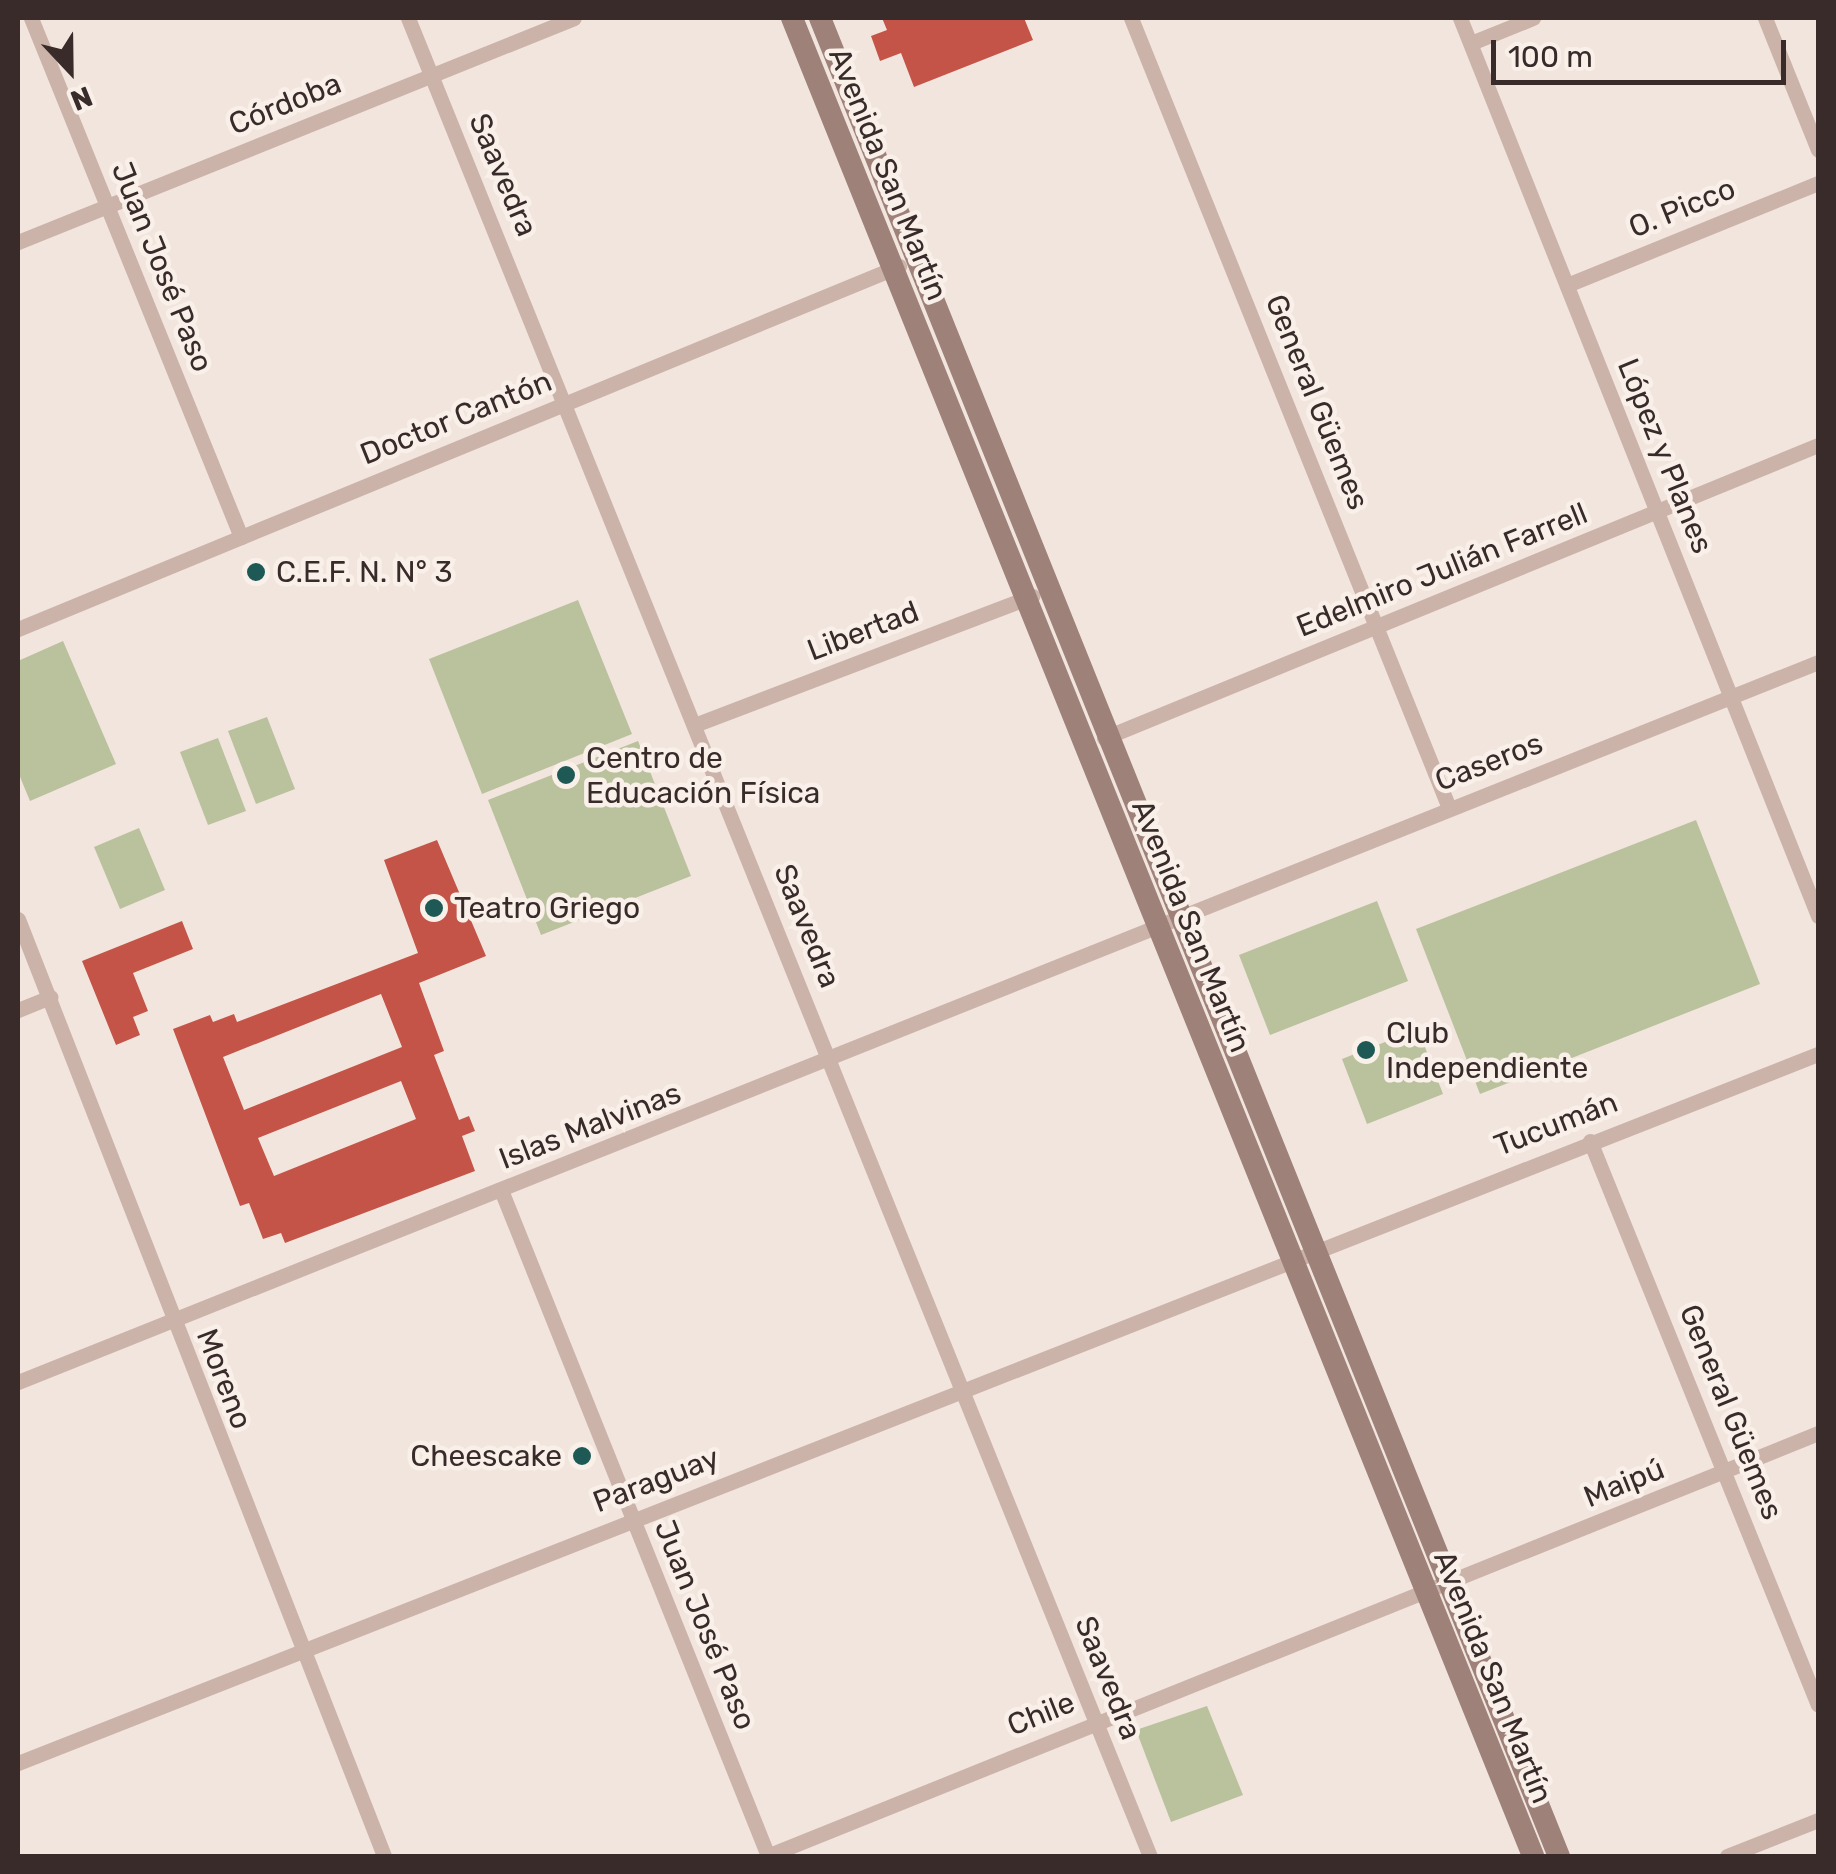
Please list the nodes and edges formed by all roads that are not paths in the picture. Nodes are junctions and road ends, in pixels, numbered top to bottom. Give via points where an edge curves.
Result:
1 (32, 18) edge
2 (408, 18) edge
3 (574, 18) edge
4 (792, 18) edge
5 (820, 18) edge
6 (1131, 18) edge
7 (1460, 18) edge
8 (1534, 18) edge
9 (1765, 18) edge
10 (1471, 43) junction
11 (432, 74) junction
12 (1818, 150) edge
13 (1818, 182) edge
14 (107, 206) junction
15 (18, 242) edge
16 (917, 259) junction
17 (894, 268) junction
18 (1567, 285) junction
19 (568, 402) junction
20 (1818, 445) edge
21 (1657, 511) junction
22 (241, 537) junction
23 (1049, 589) junction
24 (1027, 598) junction
25 (1378, 626) junction
26 (18, 630) edge
27 (1818, 662) edge
28 (1732, 698) junction
29 (696, 724) junction
30 (1108, 736) junction
31 (1086, 745) junction
32 (1449, 808) junction
33 (1180, 914) junction
34 (1818, 916) edge
35 (18, 919) edge
36 (1158, 923) junction
37 (50, 997) junction
38 (18, 1010) edge
39 (1818, 1054) edge
40 (832, 1062) junction
41 (1590, 1141) junction
42 (502, 1190) junction
43 (1314, 1246) junction
44 (1292, 1256) junction
45 (170, 1318) junction
46 (18, 1382) edge
47 (964, 1392) junction
48 (1818, 1433) edge
49 (1726, 1471) junction
50 (632, 1518) junction
51 (1450, 1584) junction
52 (1427, 1593) junction
53 (302, 1655) junction
54 (1818, 1705) edge
55 (1095, 1721) junction
56 (18, 1763) edge
57 (1818, 1820) edge
58 (384, 1856) edge
59 (768, 1856) edge
60 (1150, 1856) edge
61 (1533, 1856) edge
62 (1559, 1856) edge
63 (1727, 1856) edge

1 - 14 street, Juan José Paso
2 - 11 street, Saavedra
3 - 11 street, Córdoba
4 - 17 main road, Avenida San Martín
5 - 16 main road, Avenida San Martín
6 - 25 street, General Güemes
7 - 10 street, López y Planes
8 - 10 street
9 - 12 street
10 - 18 street, López y Planes
11 - 14 street, Córdoba
11 - 19 street, Saavedra
13 - 18 street, O. Picco
14 - 15 street, Córdoba
14 - 22 street, Juan José Paso
16 - 17 street, Doctor Cantón
16 - 23 main road, Avenida San Martín
17 - 19 street, Doctor Cantón
17 - 24 main road, Avenida San Martín
18 - 21 street, López y Planes
19 - 22 street, Doctor Cantón
19 - 29 street, Saavedra
20 - 21 street, Edelmiro Julián Farrell
21 - 25 street, Edelmiro Julián Farrell
21 - 28 street, López y Planes
22 - 26 street, Doctor Cantón
23 - 24 street, Libertad
23 - 30 main road, Avenida San Martín
24 - 29 street, Libertad
24 - 31 main road, Avenida San Martín
25 - 30 street, Edelmiro Julián Farrell
25 - 32 street, General Güemes
27 - 28 street, Caseros
28 - 32 street, Caseros
28 - 34 street, López y Planes
29 - 40 street, Saavedra
30 - 31 street, Edelmiro Julián Farrell
30 - 33 main road, Avenida San Martín
31 - 36 main road, Avenida San Martín
32 - 33 street, Caseros
33 - 36 street, Islas Malvinas
33 - 43 main road, Avenida San Martín
35 - 37 street, Moreno
36 - 40 street, Islas Malvinas
36 - 44 main road, Avenida San Martín
37 - 38 street
37 - 45 street, Moreno
39 - 41 street, Tucumán
40 - 42 street, Islas Malvinas
40 - 47 street, Saavedra
41 - 43 street, Tucumán
41 - 49 street, General Güemes
42 - 45 street, Islas Malvinas
42 - 50 street, Juan José Paso
43 - 44 street, Paraguay
43 - 51 main road, Avenida San Martín
44 - 47 street, Paraguay
44 - 52 main road, Avenida San Martín
45 - 46 street, Islas Malvinas
45 - 53 street, Moreno
47 - 50 street, Paraguay
47 - 55 street, Saavedra
48 - 49 street, Maipú
49 - 51 street, Maipú
49 - 54 street, General Güemes
50 - 53 street, Paraguay
50 - 59 street, Juan José Paso
51 - 52 street, Chile
51 - 62 main road, Avenida San Martín
52 - 55 street, Chile
52 - 61 main road, Avenida San Martín
53 - 56 street, Paraguay
53 - 58 street, Moreno
55 - 59 street, Chile
55 - 60 street, Saavedra
57 - 63 street

